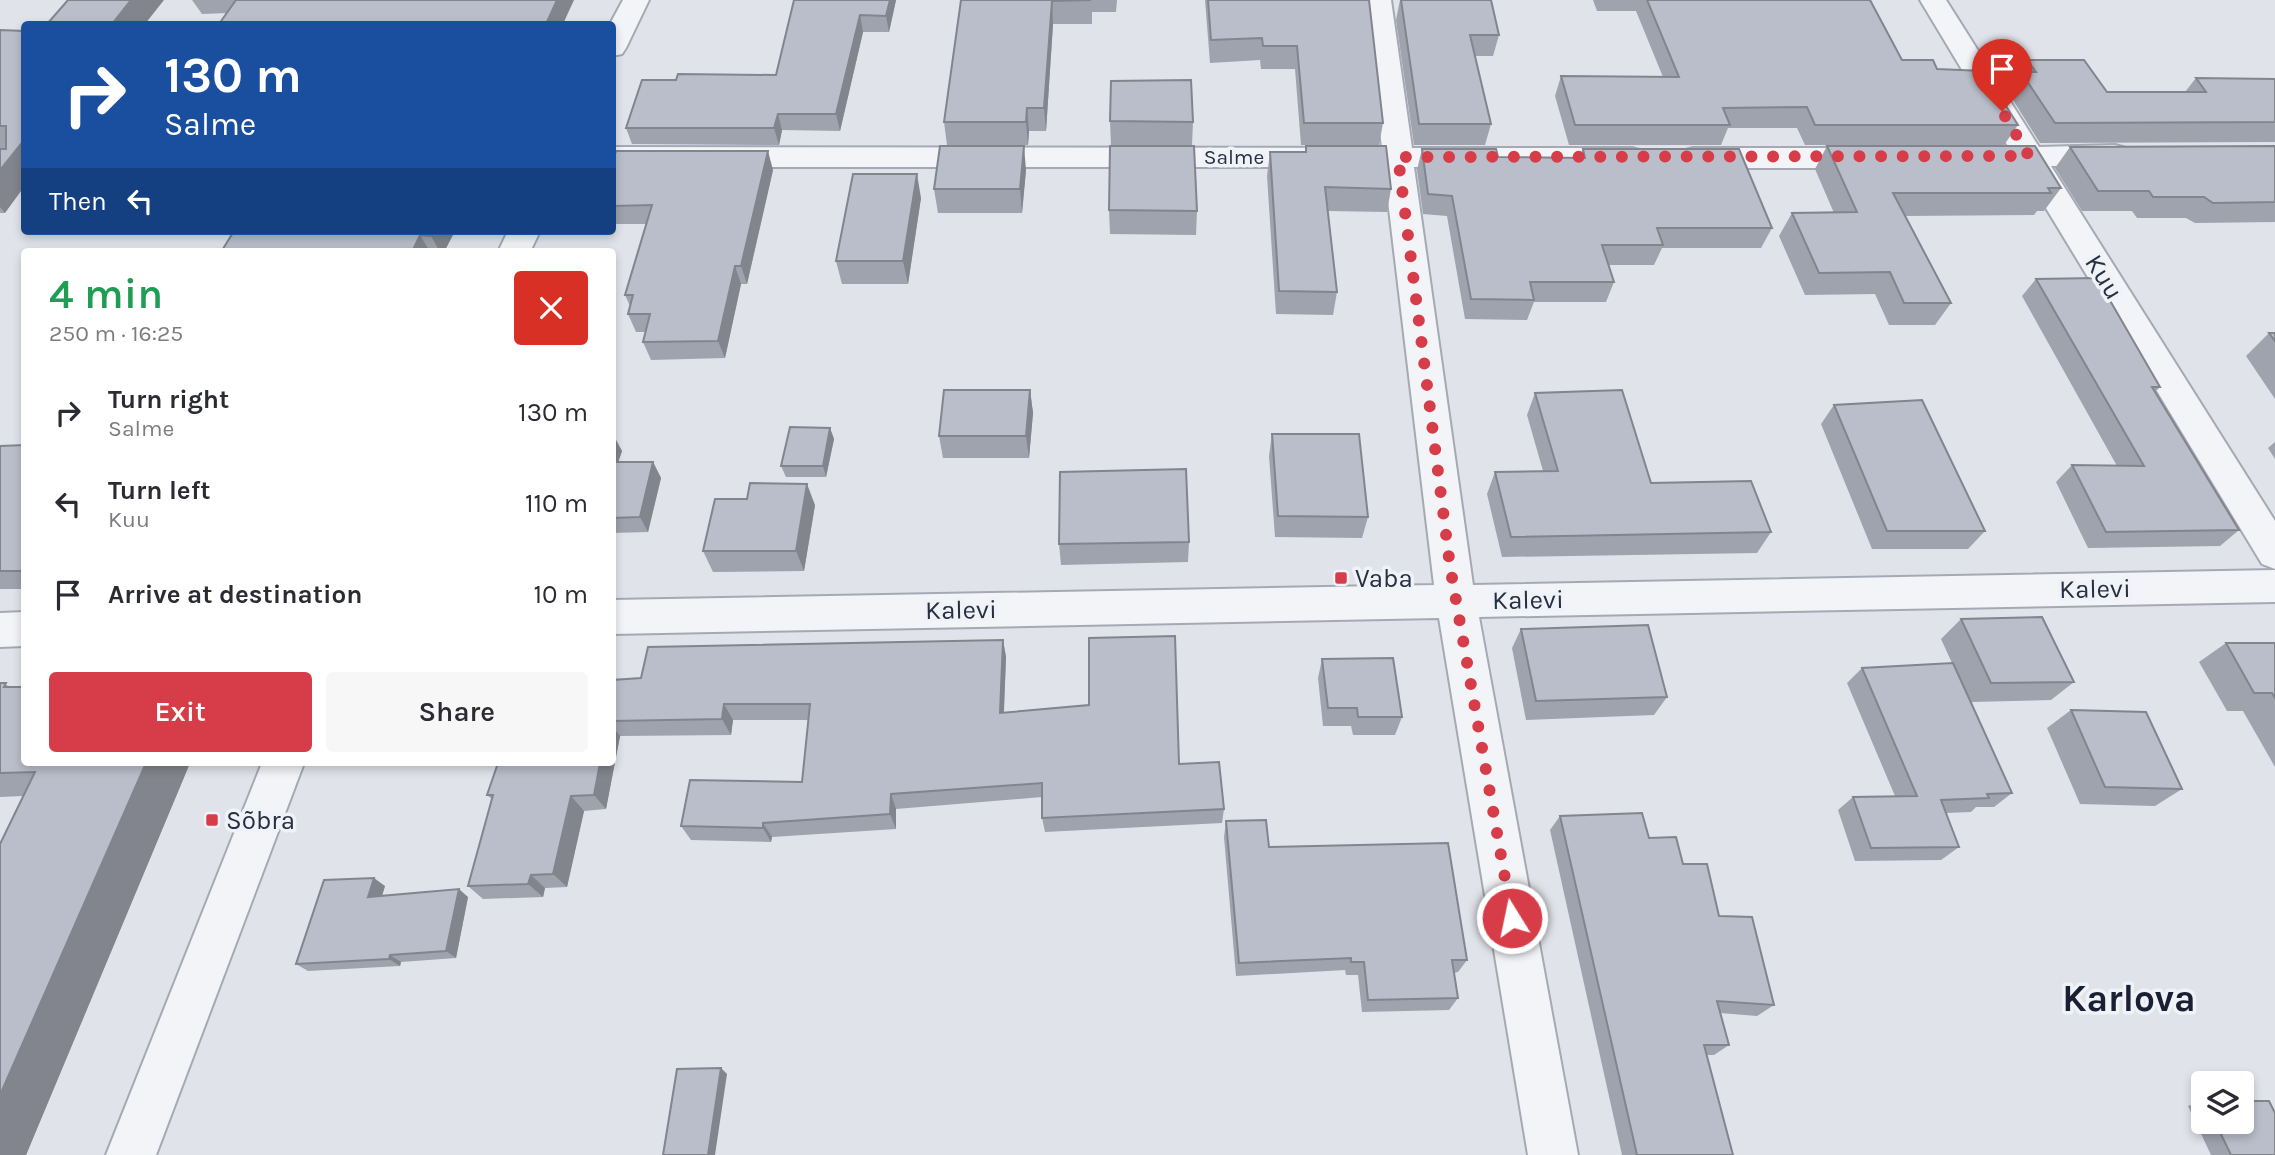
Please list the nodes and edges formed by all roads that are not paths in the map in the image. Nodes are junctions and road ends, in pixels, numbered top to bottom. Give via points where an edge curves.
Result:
1 (636, 0) edge
2 (1378, 0) edge
3 (1933, 0) edge
4 (616, 40) edge
5 (2138, 155) edge
6 (2029, 156) junction
7 (616, 157) edge
8 (1398, 157) junction
9 (1895, 158) edge
10 (1964, 158) edge
11 (2275, 553) edge
12 (2275, 586) edge
13 (1456, 601) junction
14 (616, 617) edge
15 (21, 629) edge
16 (0, 630) edge
17 (282, 766) edge
18 (131, 1155) edge
19 (1553, 1155) edge

1 - 4 street
2 - 8 street
3 - 6 street, Kuu
5 - 6 street
6 - 10 street
6 - 11 street, Kuu
7 - 8 street, Salme
8 - 9 street, Salme
8 - 13 street
12 - 13 street, Kalevi
13 - 14 street, Kalevi
13 - 19 street
15 - 16 street
17 - 18 street

